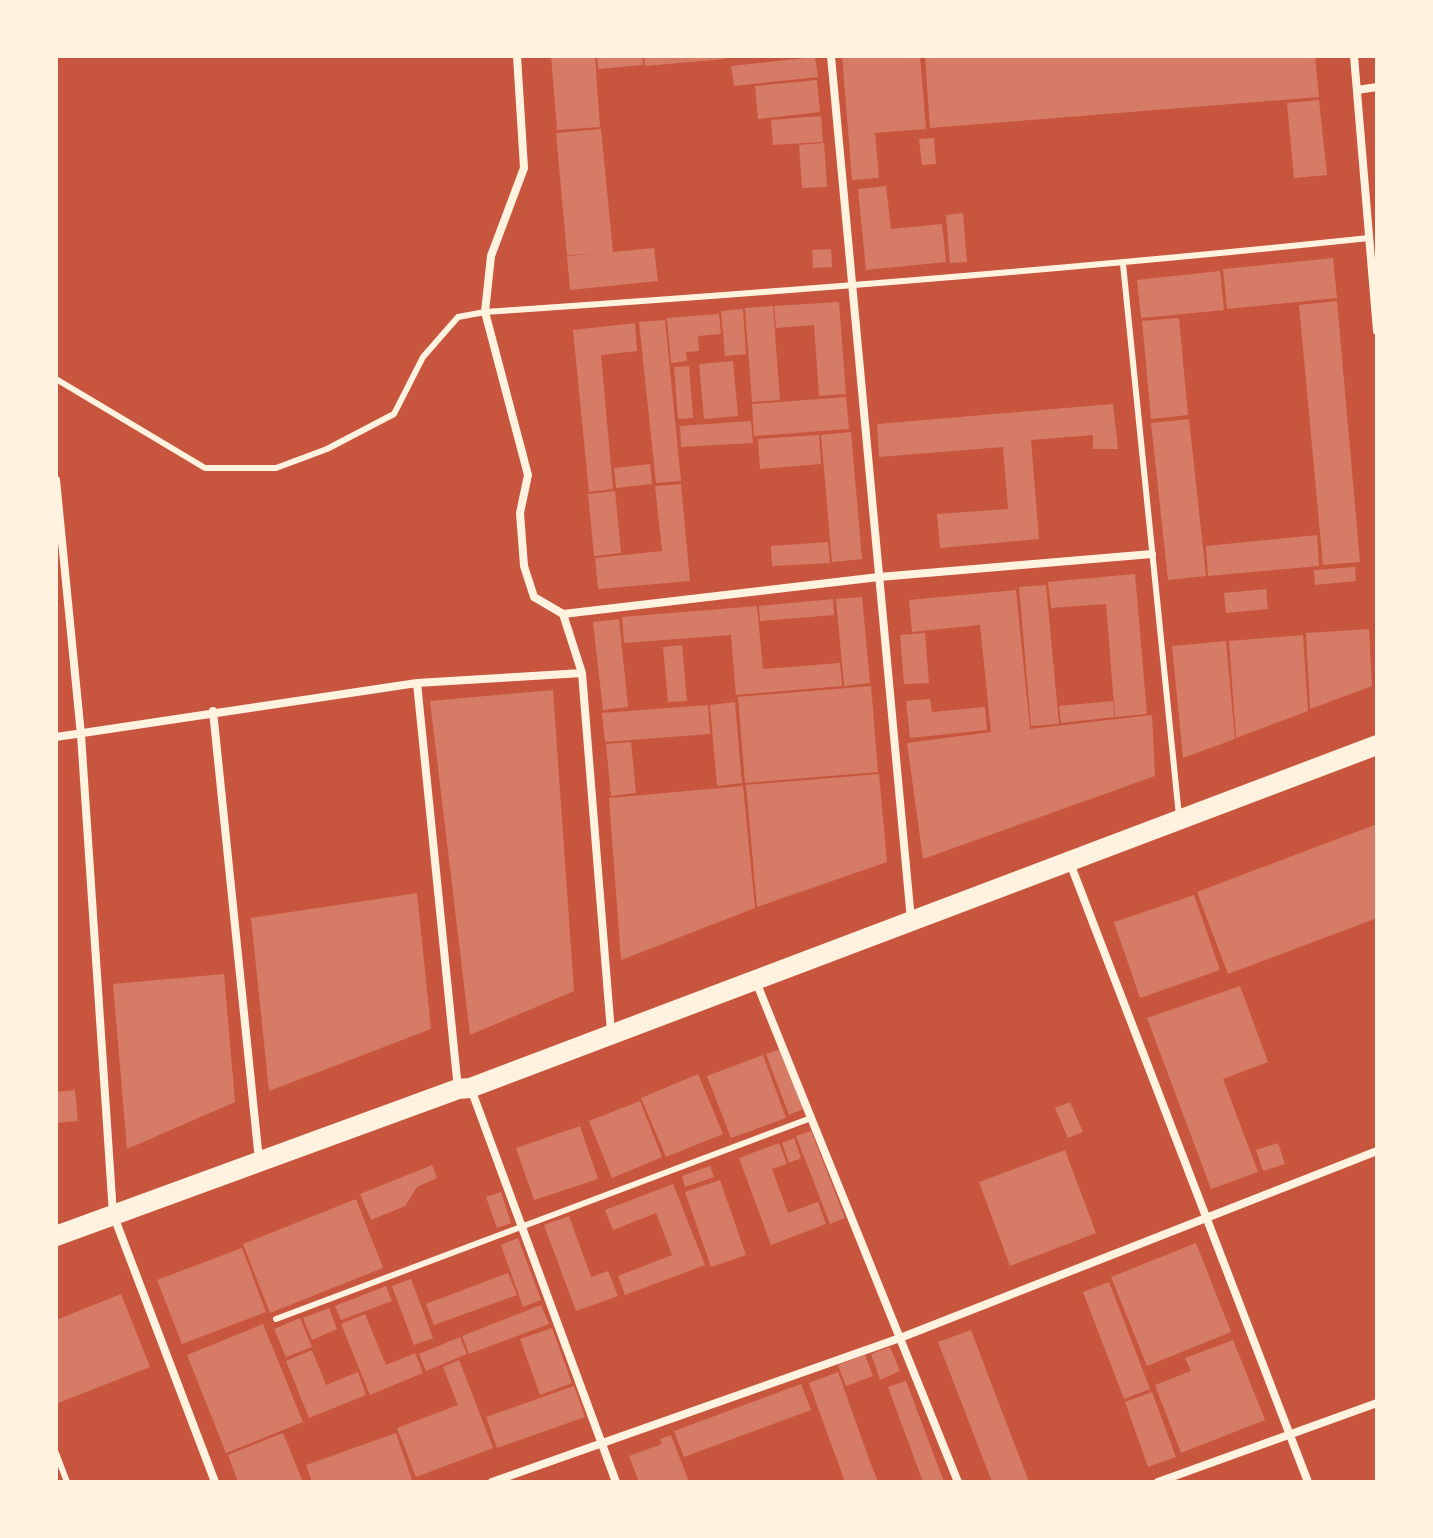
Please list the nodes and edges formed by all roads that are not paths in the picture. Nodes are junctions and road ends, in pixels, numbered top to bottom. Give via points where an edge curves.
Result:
1 (517, 56) edge
2 (831, 56) edge
3 (1354, 56) edge
4 (1377, 87) edge
5 (1357, 90) junction
6 (1369, 238) junction
7 (1123, 264) junction
8 (852, 287) junction
9 (485, 312) junction
10 (1377, 331) edge
11 (56, 379) edge
12 (56, 480) edge
13 (1152, 554) junction
14 (879, 577) junction
15 (563, 614) junction
16 (582, 673) junction
17 (417, 683) junction
18 (213, 711) junction
19 (81, 735) junction
20 (56, 737) edge
21 (1377, 745) edge
22 (1180, 820) junction
23 (1070, 861) junction
24 (911, 920) junction
25 (755, 979) junction
26 (611, 1033) junction
27 (464, 1089) junction
28 (811, 1118) junction
29 (1377, 1151) edge
30 (259, 1162) junction
31 (113, 1214) junction
32 (1204, 1219) junction
33 (521, 1226) junction
34 (56, 1236) edge
35 (276, 1319) dead end
36 (900, 1338) junction
37 (1377, 1403) edge
38 (1292, 1436) junction
39 (602, 1443) junction
40 (56, 1453) edge
41 (67, 1482) edge
42 (215, 1482) edge
43 (492, 1482) edge
44 (616, 1482) edge
45 (958, 1482) edge
46 (1158, 1482) edge
47 (1308, 1482) edge

1 - 9 street via 524,168 491,256
2 - 8 street
3 - 5 street
4 - 5 street
5 - 6 street
6 - 7 lane
6 - 10 street
7 - 8 lane
7 - 13 lane
8 - 9 lane
8 - 14 street
9 - 11 lane via 458,317 423,357 394,414 276,468 205,468
9 - 15 street via 528,475 520,513 524,566 534,597
12 - 19 street
13 - 14 street
13 - 22 lane
14 - 15 street
14 - 24 street
15 - 16 street
16 - 17 street
16 - 26 street
17 - 18 street
17 - 27 street
18 - 19 street
18 - 30 street
19 - 20 street
19 - 31 street
21 - 22 main road
22 - 23 main road
23 - 24 main road
23 - 32 street
24 - 25 main road
25 - 26 main road
25 - 28 street
26 - 27 main road
27 - 30 main road
27 - 33 street
28 - 33 lane
28 - 36 street
29 - 32 street
30 - 31 main road
31 - 34 main road
31 - 42 street
32 - 36 street
32 - 38 street
33 - 35 lane
33 - 39 street
36 - 39 street
36 - 45 street
37 - 38 street
38 - 46 street
38 - 47 street
39 - 43 street
39 - 44 street
40 - 41 lane

